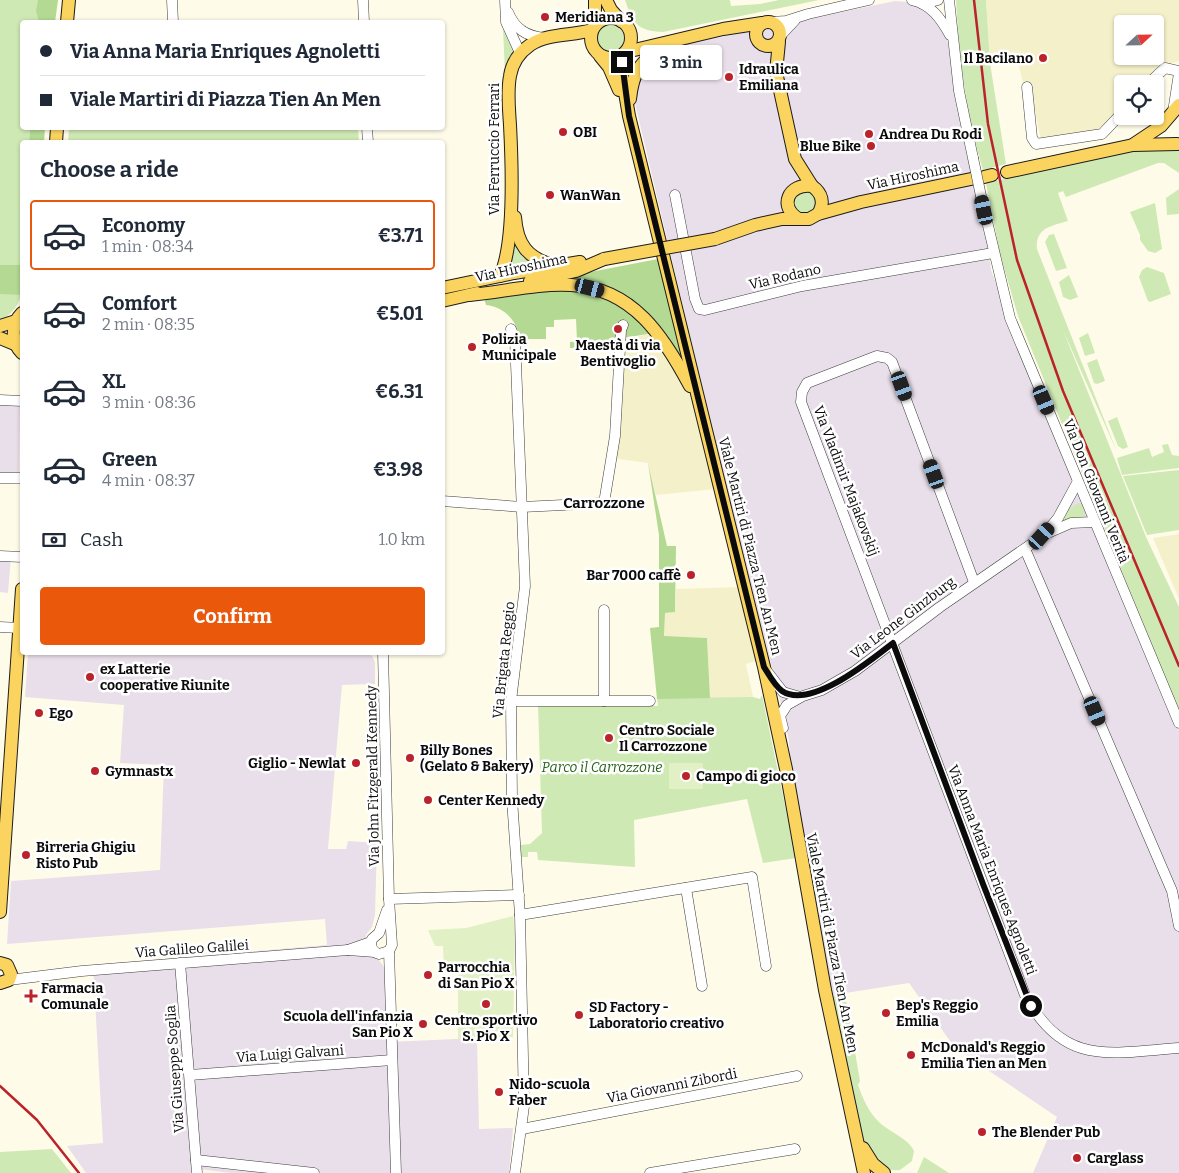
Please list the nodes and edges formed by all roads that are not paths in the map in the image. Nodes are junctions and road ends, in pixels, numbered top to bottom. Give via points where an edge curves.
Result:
1 (70, 0) edge
2 (172, 0) edge
3 (363, 0) edge
4 (595, 0) edge
5 (606, 0) edge
6 (869, 0) edge
7 (912, 0) edge
8 (938, 0) edge
9 (949, 0) edge
10 (505, 3) edge
11 (923, 4) junction
12 (796, 19) junction
13 (67, 20) edge
14 (173, 20) edge
15 (364, 20) edge
16 (621, 21) junction
17 (767, 23) junction
18 (593, 27) junction
19 (630, 32) junction
20 (712, 33) junction
21 (567, 36) junction
22 (545, 38) junction
23 (780, 38) junction
24 (952, 40) junction
25 (668, 42) junction
26 (761, 44) junction
27 (596, 51) junction
28 (520, 53) junction
29 (625, 53) junction
30 (776, 72) junction
31 (1179, 72) edge
32 (1158, 75) edge
33 (1026, 87) dead end
34 (1176, 109) edge
35 (629, 116) junction
36 (1114, 121) edge
37 (1133, 145) junction
38 (1178, 145) edge
39 (795, 159) junction
40 (1007, 172) dead end
41 (982, 177) dead end
42 (511, 188) junction
43 (816, 190) junction
44 (675, 194) dead end
45 (789, 197) junction
46 (861, 202) junction
47 (818, 214) junction
48 (799, 219) junction
49 (755, 225) junction
50 (994, 254) junction
51 (604, 259) junction
52 (555, 266) junction
53 (500, 276) junction
54 (445, 287) edge
55 (469, 295) junction
56 (445, 300) edge
57 (19, 317) edge
58 (623, 325) dead end
59 (0, 326) edge
60 (511, 329) dead end
61 (0, 338) edge
62 (20, 349) edge
63 (0, 400) edge
64 (20, 401) edge
65 (700, 402) junction
66 (0, 478) edge
67 (20, 478) edge
68 (1077, 483) junction
69 (445, 501) edge
70 (522, 507) junction
71 (1093, 522) junction
72 (1042, 536) junction
73 (1025, 549) junction
74 (0, 556) edge
75 (20, 557) edge
76 (974, 582) junction
77 (604, 610) dead end
78 (0, 627) edge
79 (20, 628) joint
80 (893, 643) junction
81 (384, 655) edge
82 (764, 667) junction
83 (800, 697) junction
84 (511, 700) junction
85 (604, 701) junction
86 (650, 701) dead end
87 (1179, 723) edge
88 (786, 770) junction
89 (5, 773) edge
90 (3, 822) edge
91 (686, 888) junction
92 (519, 895) junction
93 (388, 899) junction
94 (0, 903) edge
95 (520, 915) junction
96 (1179, 926) edge
97 (379, 934) junction
98 (391, 938) junction
99 (379, 950) junction
100 (180, 963) junction
101 (766, 966) dead end
102 (3, 973) edge
103 (702, 986) dead end
104 (1179, 1048) edge
105 (392, 1060) junction
106 (190, 1075) junction
107 (798, 1076) dead end
108 (522, 1129) junction
109 (855, 1132) junction
110 (795, 1149) dead end
111 (196, 1160) junction
112 (197, 1173) edge
113 (314, 1173) edge
114 (396, 1173) edge
115 (515, 1173) edge
116 (650, 1173) edge
117 (864, 1173) edge
118 (884, 1173) edge

1 - 13 main road
2 - 14 street
3 - 15 street
4 - 18 main road
5 - 16 main road
6 - 12 street
7 - 11 street
8 - 11 street
9 - 24 street, Via Don Giovanni Verità
10 - 22 street via 516,27 525,34
10 - 28 street via 506,25
11 - 24 street via 939,17
12 - 17 street
12 - 23 street
16 - 18 main road via 610,18
16 - 19 main road
17 - 20 main road
17 - 23 main road via 779,27
17 - 26 main road via 757,30
18 - 21 main road
18 - 27 main road via 590,38
19 - 25 main road via 644,41
19 - 29 main road, Viale Martiri di Piazza Tien An Men via 631,40
20 - 25 main road
20 - 26 main road via 740,34
21 - 22 main road
21 - 27 main road
22 - 28 main road
23 - 26 main road via 772,46
23 - 30 main road
24 - 50 street, Via Don Giovanni Verità, bridge
25 - 29 main road
25 - 35 main road via 638,67 632,85
26 - 30 main road
27 - 29 main road via 614,58
27 - 35 main road, Viale Martiri di Piazza Tien An Men via 614,75
28 - 42 main road, Via Ferruccio Ferrari via 511,71 508,89
29 - 35 main road, Viale Martiri di Piazza Tien An Men via 622,75
30 - 39 main road
31 - 32 street via 1165,68
31 - 34 street
33 - 36 street via 1032,138 1036,144 1102,134
34 - 37 main road via 1161,126
34 - 38 main road via 1170,129
35 - 65 main road, Viale Martiri di Piazza Tien An Men
37 - 38 main road
37 - 40 main road
39 - 43 main road
39 - 45 main road via 794,182
41 - 46 main road, Via Hiroshima
42 - 52 main road, Via Hiroshima via 521,245 533,258
42 - 53 main road, Via Ferruccio Ferrari via 506,264
43 - 45 main road, Via Hiroshima via 800,186
43 - 46 main road, Via Hiroshima via 836,200
43 - 47 main road via 822,205
44 - 50 street, Via Rodano via 699,309 711,309 872,272
45 - 48 main road via 790,212
45 - 49 main road, Via Hiroshima via 778,211
46 - 47 main road, Via Hiroshima
47 - 48 main road, Via Hiroshima via 809,219
48 - 49 main road, Via Hiroshima
49 - 51 main road, Via Hiroshima, bridge via 715,239
50 - 68 street, Via Don Giovanni Verità via 1010,318
51 - 52 main road, Via Hiroshima
51 - 55 main road, Via Hiroshima via 576,271
52 - 53 main road, Via Hiroshima
53 - 54 main road, Via Hiroshima
55 - 56 main road, Via Hiroshima
55 - 65 main road via 562,285 581,286 609,294 650,322 679,363
57 - 59 main road
57 - 62 main road via 14,330
58 - 70 street via 615,436 604,503
60 - 70 street, Via Brigata Reggio via 515,339
61 - 62 main road
63 - 64 street
65 - 82 main road, Viale Martiri di Piazza Tien An Men
66 - 67 street
68 - 71 street, Via Don Giovanni Verità
68 - 72 street, Via Leone Ginzburg via 1058,518
69 - 70 street
70 - 84 street, Via Brigata Reggio via 526,586
71 - 72 street, Via Leone Ginzburg via 1072,523
71 - 87 street, Via Don Giovanni Verità
72 - 73 street, Via Leone Ginzburg
73 - 76 street, Via Leone Ginzburg
73 - 96 street via 1172,891
74 - 75 street
76 - 80 street, Via Leone Ginzburg
76 - 80 street, Via Vladimir Majakovskij via 892,362 877,356 807,383 801,402
77 - 85 street
78 - 79 street
79 - 89 main road
80 - 83 street, Via Leone Ginzburg via 855,671 822,690
80 - 104 street, Via Anna Maria Enriques Agnoletti via 1025,995 1037,1018 1054,1036 1076,1047 1104,1053
81 - 93 street, Via John Fitzgerald Kennedy
82 - 83 street via 783,692
82 - 88 main road, Viale Martiri di Piazza Tien An Men
83 - 88 street, Via Leone Ginzburg via 787,705 780,716 786,744
84 - 85 street
84 - 92 street, Via Brigata Reggio via 512,799
85 - 86 street
88 - 109 main road, Viale Martiri di Piazza Tien An Men via 825,990
89 - 90 main road
90 - 94 main road
91 - 95 street
91 - 101 street via 752,877
91 - 103 street
92 - 93 street
92 - 95 street, Via Brigata Reggio
93 - 97 street, Via John Fitzgerald Kennedy via 386,917
93 - 98 street, Via John Fitzgerald Kennedy
95 - 108 street, Via Brigata Reggio
97 - 98 street
97 - 99 street, Via John Fitzgerald Kennedy
98 - 99 street, Via John Fitzgerald Kennedy via 392,945
99 - 100 street, Via Galileo Galilei
99 - 105 street, Via John Fitzgerald Kennedy via 390,977
100 - 102 street, Via Galileo Galilei via 37,976
100 - 106 street, Via Giuseppe Soglia
105 - 106 street, Via Luigi Galvani
105 - 114 street, Via John Fitzgerald Kennedy
106 - 111 street, Via Giuseppe Soglia
107 - 108 street, Via Giovanni Zibordi
108 - 115 street, Via Brigata Reggio
109 - 117 main road, Viale Martiri di Piazza Tien An Men
109 - 118 main road, Viale Martiri di Piazza Tien An Men via 870,1161
110 - 116 street
111 - 112 street, Via Giuseppe Soglia
111 - 113 street

